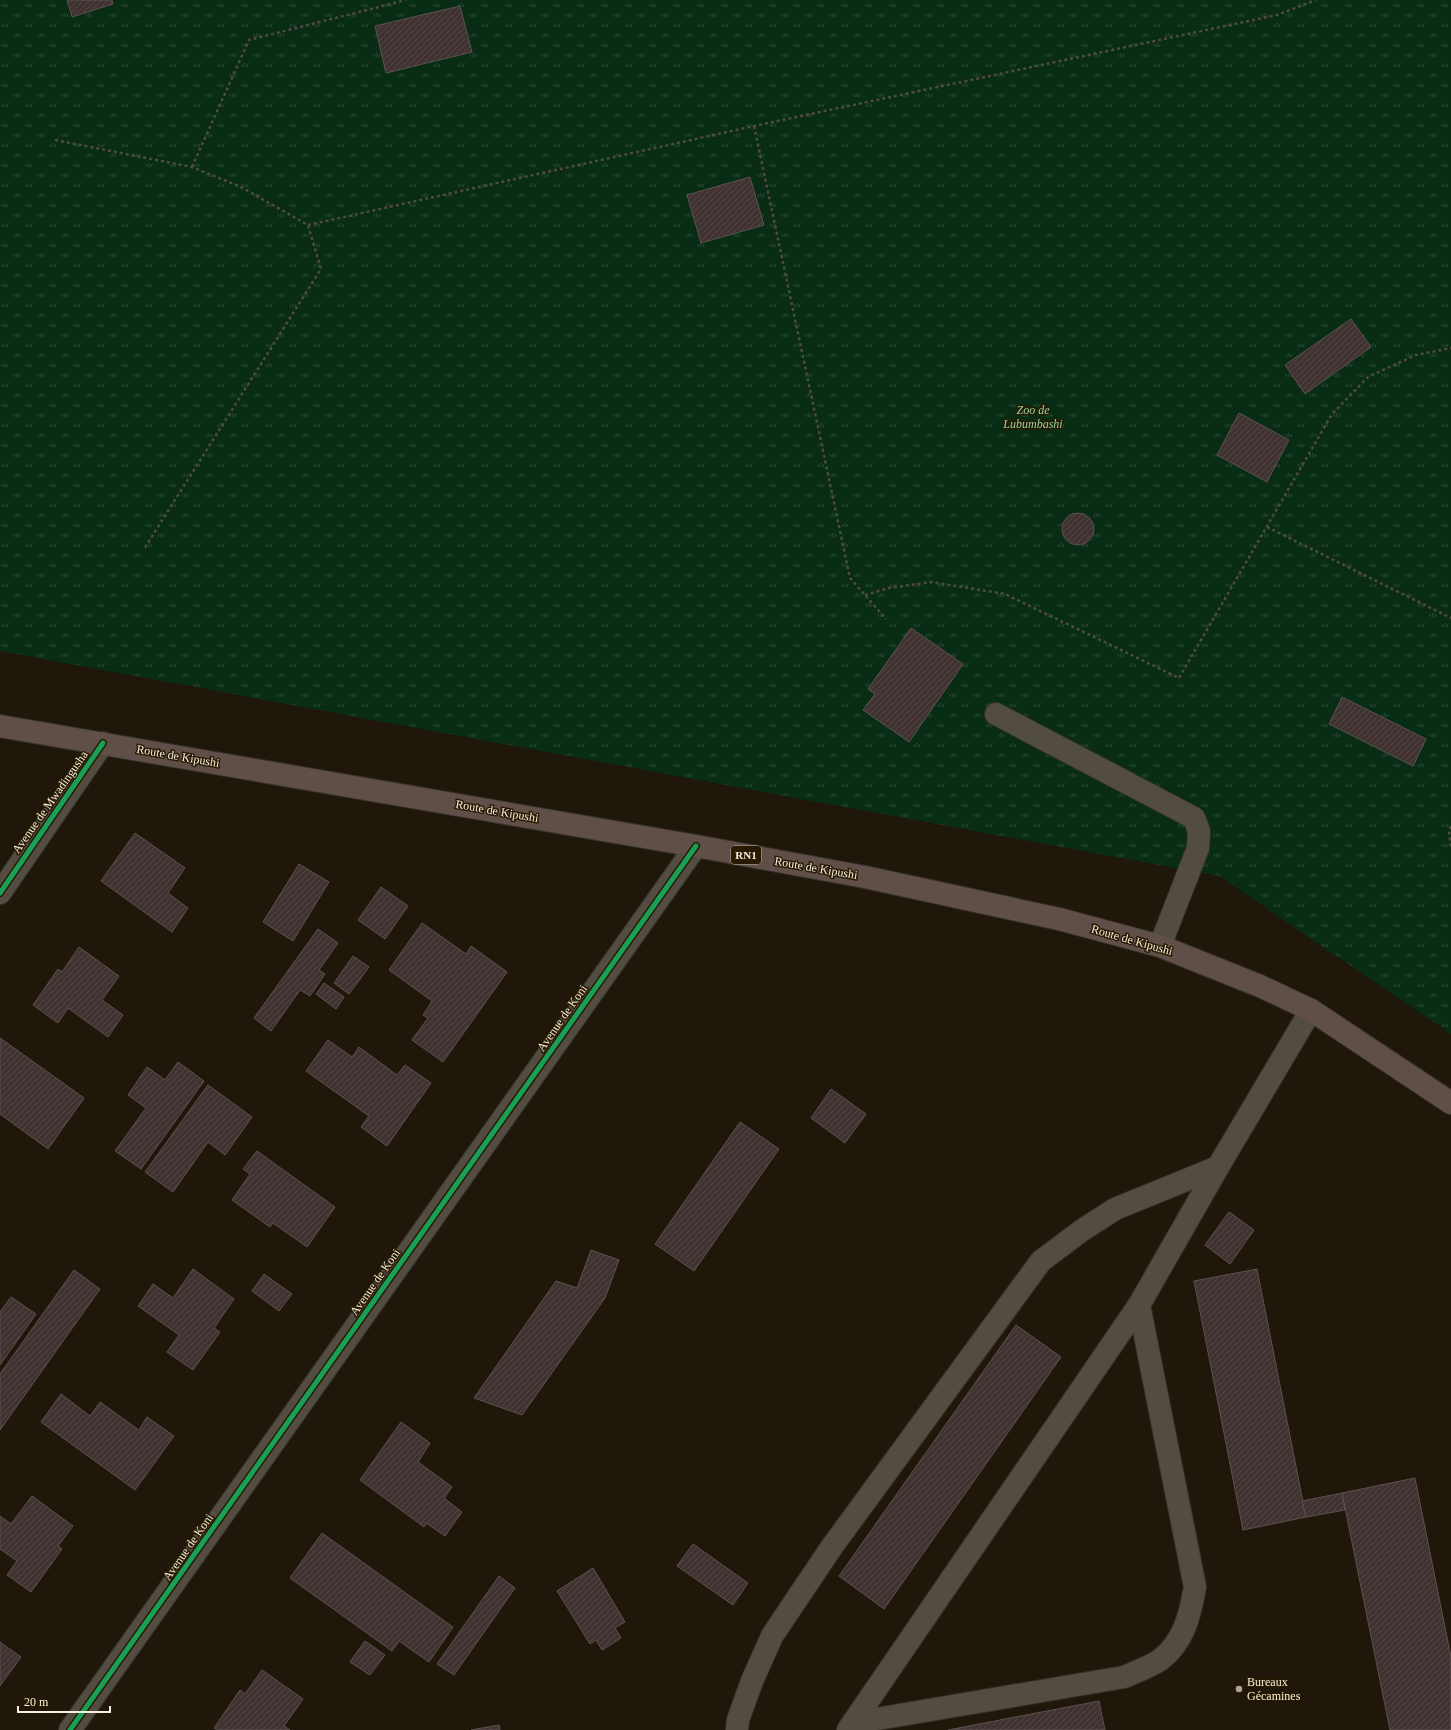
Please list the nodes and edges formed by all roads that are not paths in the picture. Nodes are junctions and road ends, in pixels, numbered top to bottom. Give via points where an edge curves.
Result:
1 (996, 714) dead end
2 (0, 726) edge
3 (103, 743) junction
4 (696, 846) junction
5 (0, 893) edge
6 (1160, 946) junction
7 (1311, 1010) junction
8 (1451, 1103) edge
9 (1218, 1167) junction
10 (1139, 1304) junction
11 (851, 1726) edge
12 (70, 1730) edge
13 (737, 1730) edge

1 - 6 street via 1194,818 1199,831 1198,848
2 - 3 highway, Route de Kipushi / RN1
3 - 4 highway, Route de Kipushi / RN1
3 - 5 street, Avenue de Mwadingusha
4 - 6 highway, Route de Kipushi / RN1 via 865,877 1059,920
4 - 12 street, Avenue de Koni
6 - 7 highway, Route de Kipushi / RN1 via 1260,986
7 - 8 highway, Route de Kipushi / RN1
7 - 9 street
9 - 10 street
9 - 13 street via 1115,1209 1041,1261 831,1548 772,1636 752,1681
10 - 11 street
10 - 11 street via 1195,1587 1190,1615 1179,1641 1160,1660 1124,1677

